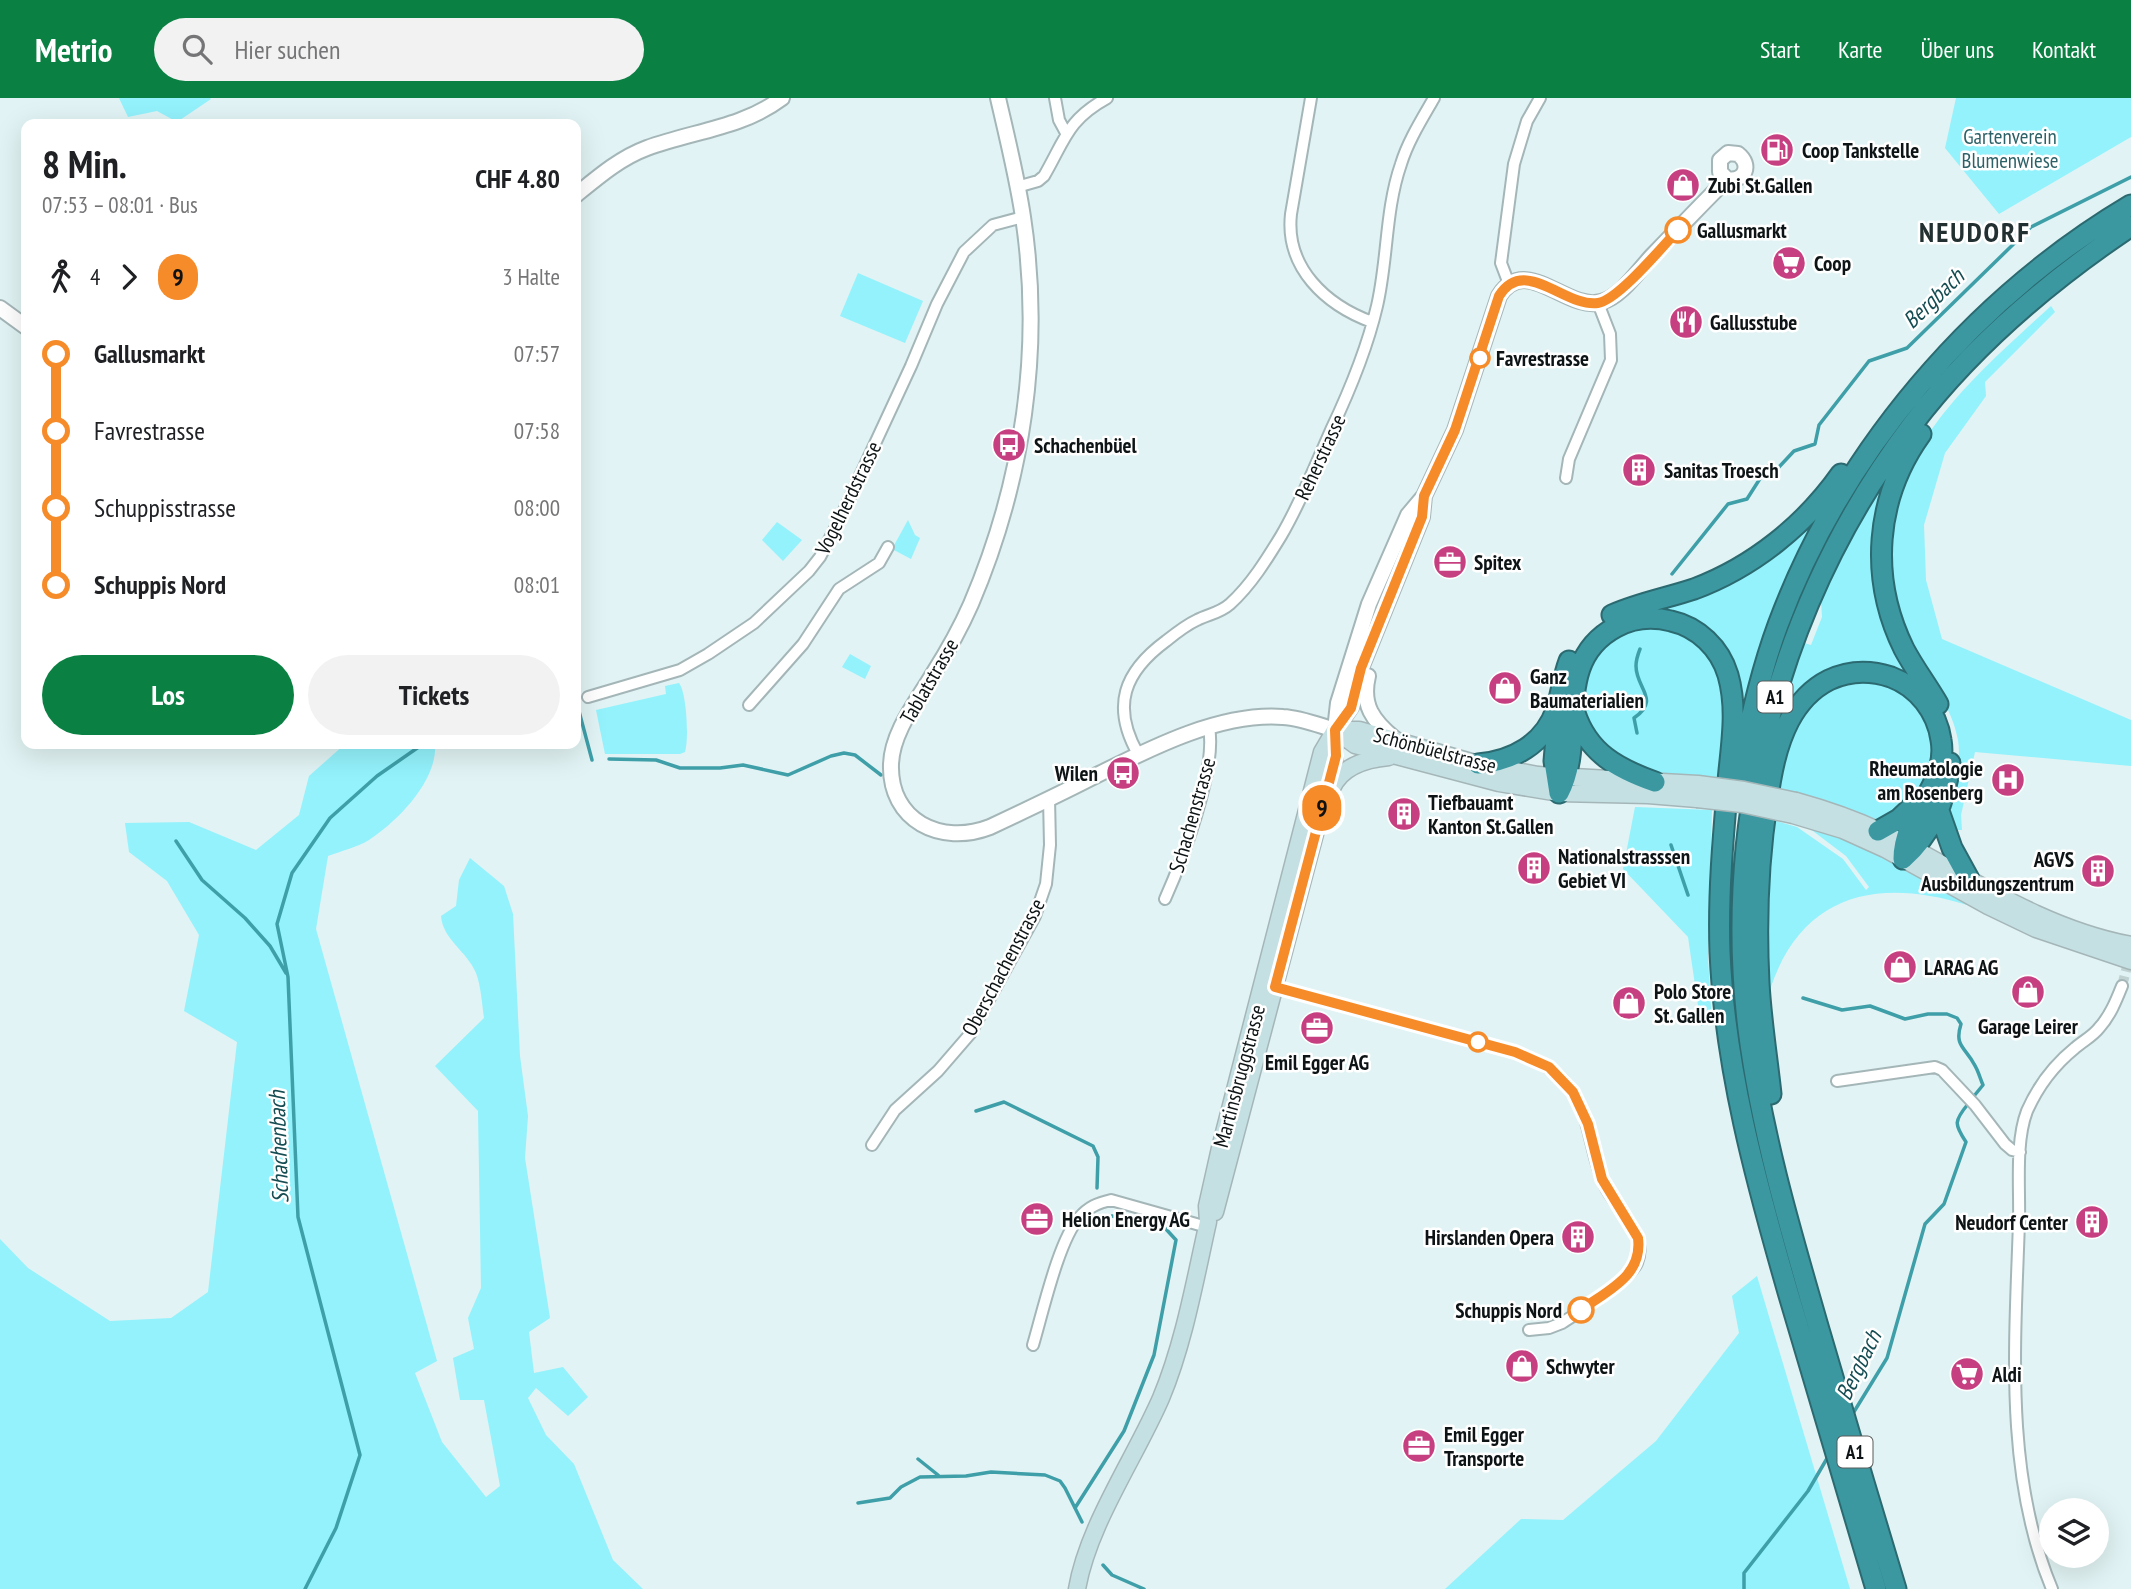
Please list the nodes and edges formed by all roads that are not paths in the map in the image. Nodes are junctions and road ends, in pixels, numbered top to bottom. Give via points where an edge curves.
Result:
1 (782, 98) edge
2 (998, 98) edge
3 (1055, 98) edge
4 (1107, 98) edge
5 (1311, 98) edge
6 (1434, 98) edge
7 (1541, 98) edge
8 (1066, 133) junction
9 (1727, 179) dead end
10 (1017, 187) junction
11 (581, 191) edge
12 (2131, 205) edge
13 (1023, 217) junction
14 (2131, 226) edge
15 (2041, 267) junction
16 (2057, 278) junction
17 (1509, 284) junction
18 (1598, 303) junction
19 (0, 308) edge
20 (1373, 322) junction
21 (21, 323) edge
22 (1566, 478) dead end
23 (1424, 496) junction
24 (888, 547) dead end
25 (1376, 630) junction
26 (587, 697) dead end
27 (1566, 703) junction
28 (749, 705) dead end
29 (1209, 728) junction
30 (1335, 730) junction
31 (1398, 750) junction
32 (1138, 754) junction
33 (1478, 764) junction
34 (1939, 772) junction
35 (1656, 782) junction
36 (1560, 783) junction
37 (1697, 792) junction
38 (1049, 798) junction
39 (1794, 808) junction
40 (1940, 811) junction
41 (1320, 813) junction
42 (1878, 831) junction
43 (1907, 850) junction
44 (1722, 863) junction
45 (1969, 879) junction
46 (1165, 900) dead end
47 (2129, 957) edge
48 (2122, 986) tunnel mouth
49 (1269, 987) junction
50 (1836, 1081) dead end
51 (872, 1145) dead end
52 (2020, 1152) junction
53 (1783, 1203) junction
54 (1208, 1224) junction
55 (1529, 1330) dead end
56 (1033, 1345) dead end
57 (1077, 1589) edge
58 (1876, 1589) edge
59 (1896, 1589) edge
60 (2052, 1589) edge

1 - 11 street via 739,122 646,148 603,172
2 - 10 street, Tablatstrasse
3 - 8 street
4 - 8 street
5 - 20 street via 1291,214 1294,247 1299,263 1321,293 1344,310
6 - 20 street, Reherstrasse via 1401,165
7 - 17 street via 1527,121 1512,177 1501,263
8 - 10 street via 1044,176
9 - 18 street via 1619,291
10 - 13 street, Tablatstrasse
12 - 15 highway, A1
13 - 26 street, Vogelherdstrasse via 993,225 964,252 840,519 809,572 754,623 680,670
13 - 38 street, Tablatstrasse via 1031,360 1016,467 969,608 904,722 891,763 892,780 903,807 915,820 950,835 981,831
14 - 16 highway, A1
15 - 27 highway, A1 via 2010,281 1955,331 1820,501 1783,536 1723,576 1619,612 1589,631 1571,656
15 - 44 highway, A1 via 1961,338 1894,418 1835,504 1789,597 1766,661 1752,706
16 - 40 highway, A1 via 1944,401 1910,449 1884,517 1881,573 1890,613 1903,647 1949,729 1949,775
16 - 53 highway, A1 via 1964,365 1881,468 1820,576 1771,711 1749,818 1742,945 1753,1061
17 - 18 street via 1534,282 1573,299
17 - 23 street, Martinsbruggstrasse via 1499,296 1455,430
18 - 22 street via 1610,334 1611,360 1569,459
19 - 21 street
20 - 32 street, Reherstrasse via 1344,405 1269,554 1229,604 1152,650 1130,676 1125,722
23 - 25 street, Martinsbruggstrasse via 1422,517
23 - 30 street, Martinsbruggstrasse via 1408,515 1369,604 1338,704
24 - 28 street via 879,563 839,589 803,644
25 - 30 street, Martinsbruggstrasse via 1351,708
25 - 31 street, Martinsbruggstrasse via 1364,691 1374,719
27 - 33 highway, A1 via 1531,746
27 - 35 highway via 1599,753 1618,767
27 - 36 highway, A1 via 1554,749
27 - 44 highway, A1 via 1584,658 1601,637 1620,625 1663,619 1684,625 1708,642 1725,667 1734,705
29 - 30 street, Tablatstrasse via 1274,716
29 - 32 street, Tablatstrasse
29 - 46 street, Schachenstrasse via 1206,776 1187,846
30 - 31 main road, Schönbüelstrasse via 1355,746
30 - 41 main road, Martinsbruggstrasse via 1336,756
30 - 49 main road, Martinsbruggstrasse via 1322,752
31 - 33 main road, Schönbüelstrasse
31 - 36 main road, Schönbüelstrasse via 1499,783
31 - 41 main road, Martinsbruggstrasse via 1343,772
32 - 38 street, Tablatstrasse
33 - 36 main road, Schönbüelstrasse
34 - 42 highway via 1915,804
34 - 43 highway, A1 via 1907,831
34 - 53 highway, A1 via 1941,741 1932,713 1909,687 1876,673 1856,672 1819,685 1796,709 1781,739 1764,823 1758,907 1759,983
35 - 36 main road, Schönbüelstrasse
35 - 37 main road, Schönbüelstrasse
36 - 37 main road, Schönbüelstrasse via 1648,795
37 - 39 main road, Schönbüelstrasse, bridge via 1744,790
38 - 51 street, Oberschachenstrasse via 1046,884 1035,916 970,1034 895,1110
39 - 42 main road, Schönbüelstrasse via 1824,809
39 - 43 main road, Schönbüelstrasse via 1843,830
40 - 43 highway, A1 via 1928,834
40 - 45 highway
41 - 49 main road, Martinsbruggstrasse
42 - 43 main road, Schönbüelstrasse
43 - 45 main road, Schönbüelstrasse
43 - 47 main road, Schönbüelstrasse via 1988,906 2036,929
44 - 58 highway, A1 via 1720,940 1733,1070 1791,1304
45 - 47 main road, Schönbüelstrasse
48 - 52 street via 2099,1028 2042,1083 2022,1126
49 - 54 main road, Martinsbruggstrasse via 1254,1015 1207,1206
49 - 55 street via 1515,1052 1549,1067 1566,1083 1584,1112 1607,1190 1638,1238 1639,1255 1630,1273 1562,1323
50 - 52 street via 1935,1067 2012,1150
52 - 60 street via 2018,1433 2027,1508
53 - 59 highway, A1
54 - 56 street via 1111,1200 1088,1209 1066,1236
54 - 57 main road, Martinsbruggstrasse via 1167,1381 1104,1514

